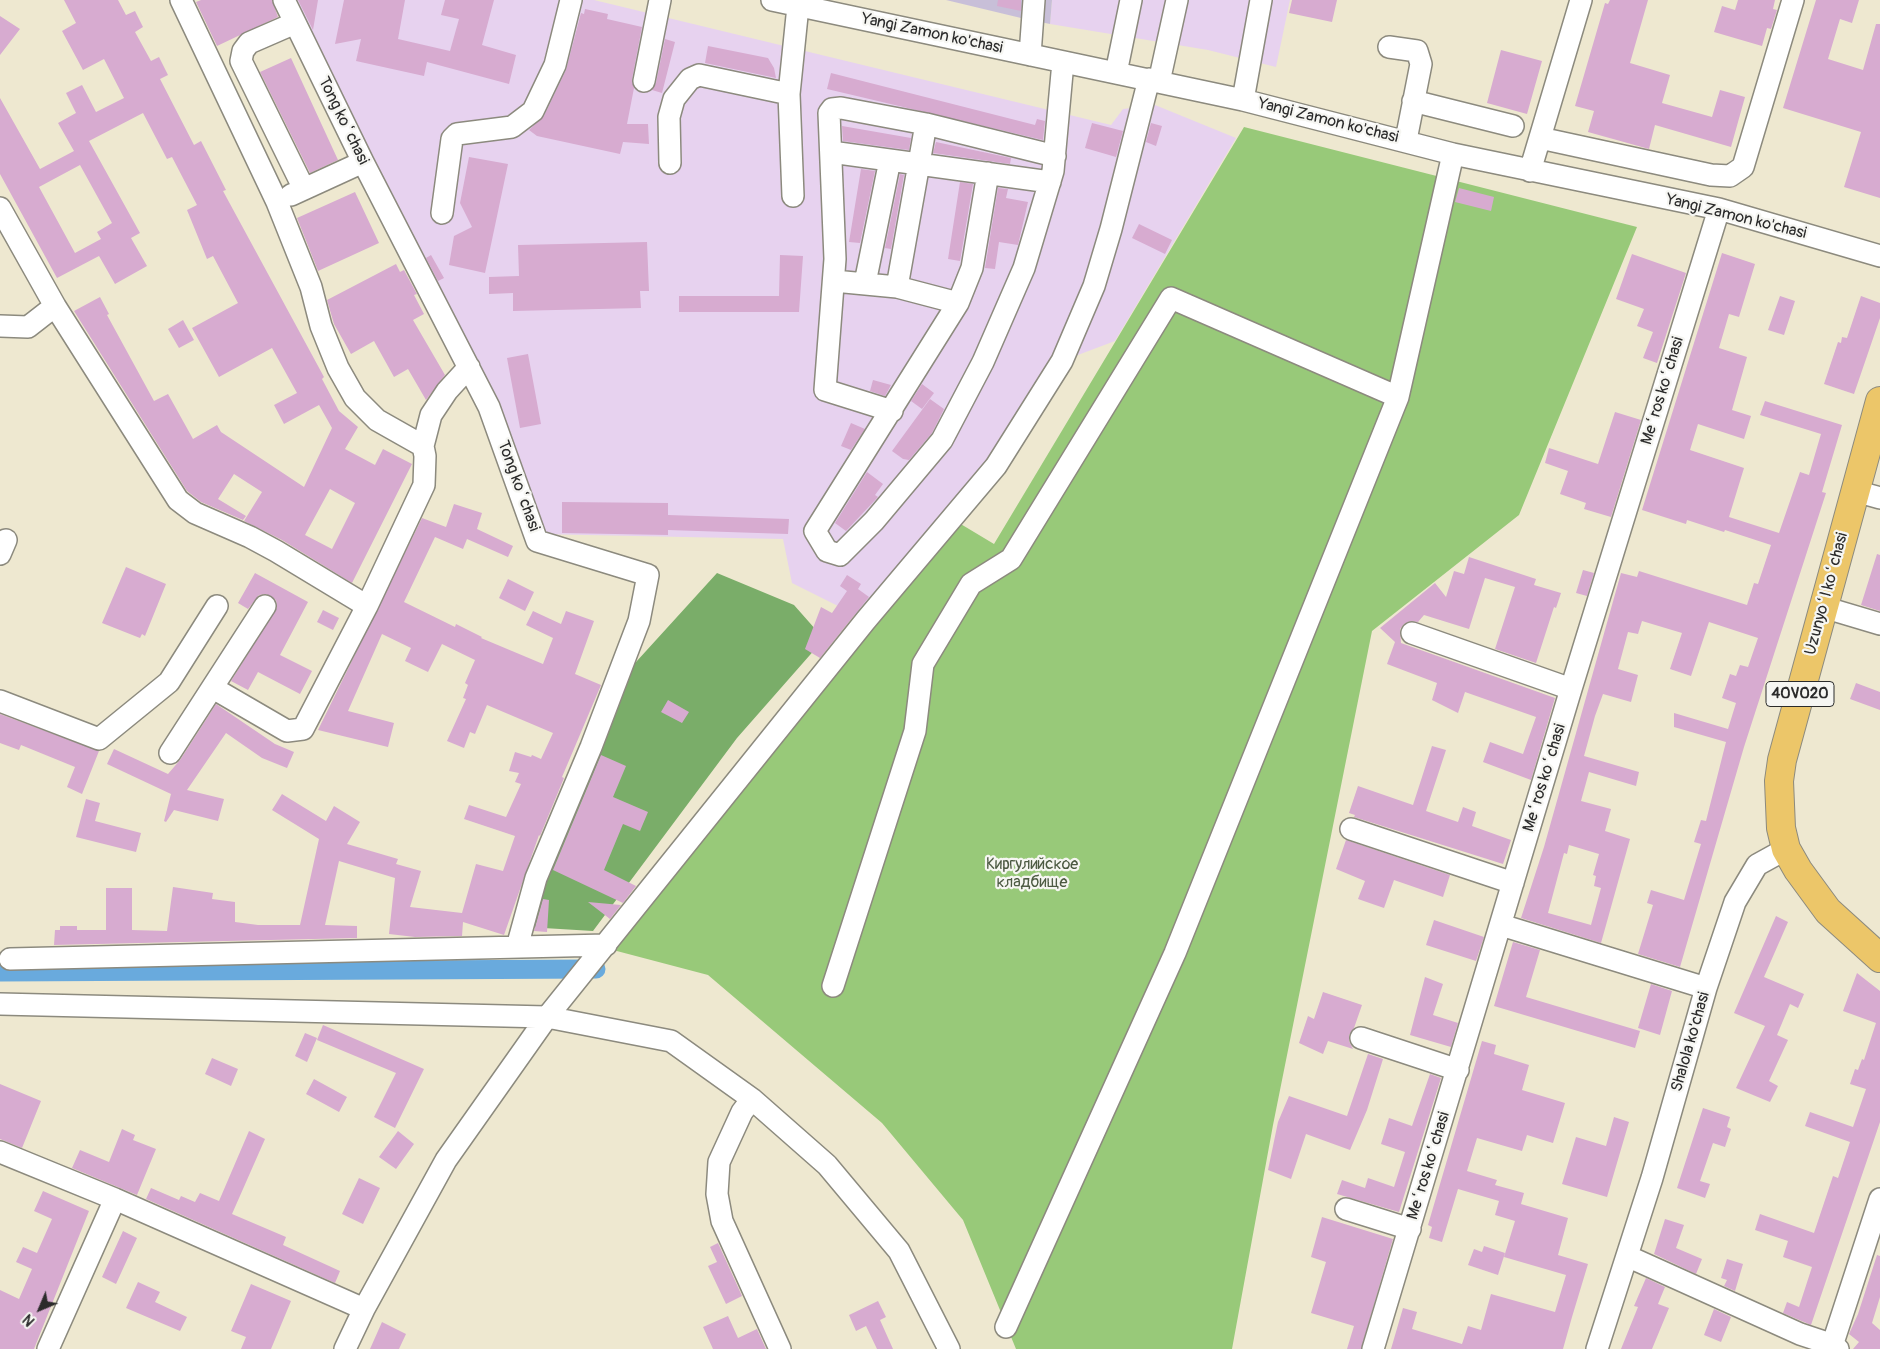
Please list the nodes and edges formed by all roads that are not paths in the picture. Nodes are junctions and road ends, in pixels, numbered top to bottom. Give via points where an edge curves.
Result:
1 (181, 0) edge
2 (284, 0) edge
3 (571, 0) edge
4 (660, 0) edge
5 (772, 0) edge
6 (1034, 0) edge
7 (1131, 0) edge
8 (1176, 0) edge
9 (1261, 0) edge
10 (1582, 0) edge
11 (1793, 0) edge
12 (798, 6) junction
13 (295, 23) junction
14 (1389, 47) dead end
15 (1030, 55) junction
16 (1063, 62) junction
17 (1116, 73) junction
18 (644, 81) dead end
19 (1154, 81) junction
20 (789, 94) junction
21 (1243, 100) junction
22 (1413, 101) junction
23 (926, 124) junction
24 (1513, 126) dead end
25 (1540, 138) junction
26 (1406, 140) junction
27 (831, 152) junction
28 (1453, 154) junction
29 (1055, 156) junction
30 (890, 160) junction
31 (363, 162) junction
32 (670, 163) dead end
33 (921, 164) junction
34 (1530, 171) junction
35 (988, 173) junction
36 (1050, 182) junction
37 (304, 189) junction
38 (793, 196) dead end
39 (277, 202) junction
40 (0, 208) edge
41 (1719, 209) junction
42 (442, 213) dead end
43 (1880, 256) edge
44 (834, 281) junction
45 (866, 283) junction
46 (897, 287) junction
47 (958, 303) junction
48 (55, 306) junction
49 (0, 326) edge
50 (469, 367) junction
51 (1398, 397) junction
52 (1880, 401) edge
53 (892, 411) junction
54 (423, 446) junction
55 (1868, 494) edge
56 (217, 606) dead end
57 (264, 606) dead end
58 (367, 606) junction
59 (1823, 608) junction
60 (1880, 624) edge
61 (1412, 632) dead end
62 (213, 688) junction
63 (1571, 689) junction
64 (0, 700) edge
65 (170, 753) dead end
66 (1351, 829) dead end
67 (1786, 849) junction
68 (1514, 883) junction
69 (1501, 925) junction
70 (606, 945) junction
71 (517, 947) junction
72 (1880, 958) edge
73 (10, 959) dead end
74 (833, 986) dead end
75 (1706, 988) junction
76 (0, 1004) edge
77 (547, 1017) junction
78 (1361, 1038) dead end
79 (1458, 1070) junction
80 (752, 1099) junction
81 (0, 1152) edge
82 (115, 1199) junction
83 (1880, 1199) edge
84 (1346, 1209) dead end
85 (1410, 1229) junction
86 (1627, 1256) junction
87 (364, 1309) junction
88 (1006, 1327) dead end
89 (1834, 1348) edge
90 (48, 1349) edge
91 (345, 1349) edge
92 (780, 1349) edge
93 (949, 1349) edge
94 (1374, 1349) edge
95 (1597, 1349) edge

1 - 39 street
2 - 13 street, Tong koʻchasi
3 - 42 street via 555,65 533,112 512,127 458,134 452,139
4 - 18 street
5 - 12 street, Yangi Zamon ko'chasi
6 - 15 street
7 - 17 street
8 - 19 street
9 - 21 street
10 - 25 street
11 - 25 street via 1743,167 1730,176 1712,175
12 - 15 street, Yangi Zamon ko'chasi
12 - 20 street
13 - 31 street, Tong koʻchasi
13 - 37 street via 249,43 241,61
14 - 22 street via 1417,51 1421,64
15 - 16 street, Yangi Zamon ko'chasi
16 - 17 street, Yangi Zamon ko'chasi
16 - 29 street
17 - 19 street, Yangi Zamon ko'chasi
19 - 21 street, Yangi Zamon ko'chasi
19 - 70 street via 1094,286 1062,361 996,466 866,620
20 - 32 street via 694,76 674,99 669,117
20 - 38 street
21 - 26 street, Yangi Zamon ko'chasi
22 - 24 street
22 - 26 street
23 - 27 street via 832,109 829,113
23 - 29 street
23 - 33 street
25 - 34 street
26 - 28 street, Yangi Zamon ko'chasi
27 - 30 street
27 - 44 street
28 - 34 street, Yangi Zamon ko'chasi
28 - 51 street
29 - 36 street
30 - 33 street
30 - 45 street
31 - 37 street
31 - 50 street, Tong koʻchasi
33 - 35 street
33 - 46 street
34 - 41 street, Yangi Zamon ko'chasi
35 - 36 street
35 - 47 street via 972,268
36 - 53 street via 1024,268 983,362 942,440 840,556 828,551 815,531
37 - 39 street
39 - 54 street via 338,368 356,398 377,420
40 - 48 street
41 - 43 street, Yangi Zamon ko'chasi
41 - 63 street, Meʻros koʻchasi
44 - 45 street
44 - 53 street via 826,390
45 - 46 street
46 - 47 street
47 - 53 street
48 - 49 street via 28,327
48 - 58 street via 178,500 203,517 276,551
50 - 54 street via 431,415
50 - 71 street, Tong koʻchasi via 489,407 537,541 648,575 639,621 536,878
51 - 74 street via 1171,298 1011,559 971,584 923,664 916,730
51 - 88 street via 1175,953
52 - 55 main road, Uzunyoʻl koʻchasi / 40V020
54 - 58 street via 424,485
55 - 59 main road, Uzunyoʻl koʻchasi / 40V020
56 - 64 street via 169,682 99,739
57 - 62 street
58 - 62 street via 303,729 287,731
59 - 60 street
59 - 67 main road, Uzunyoʻl koʻchasi / 40V020 via 1782,760 1779,805
61 - 63 street
62 - 65 street
63 - 68 street, Meʻros koʻchasi
66 - 68 street
67 - 72 main road, Uzunyoʻl koʻchasi / 40V020 via 1828,911
67 - 75 street, Shalola ko'chasi via 1757,865 1735,902
68 - 69 street, Meʻros koʻchasi
69 - 75 street
69 - 79 street, Meʻros koʻchasi
70 - 71 street
70 - 77 street
71 - 73 street
75 - 86 street, Shalola ko'chasi
76 - 77 street
77 - 80 street via 671,1041
77 - 87 street via 446,1160
78 - 79 street
79 - 85 street, Meʻros koʻchasi
80 - 92 street via 742,1112 719,1162 717,1194 722,1221
80 - 93 street via 827,1165 899,1251
81 - 82 street
82 - 87 street
82 - 90 street
83 - 89 street
84 - 85 street
85 - 94 street, Meʻros koʻchasi
86 - 89 street
86 - 95 street, Shalola ko'chasi
87 - 91 street

